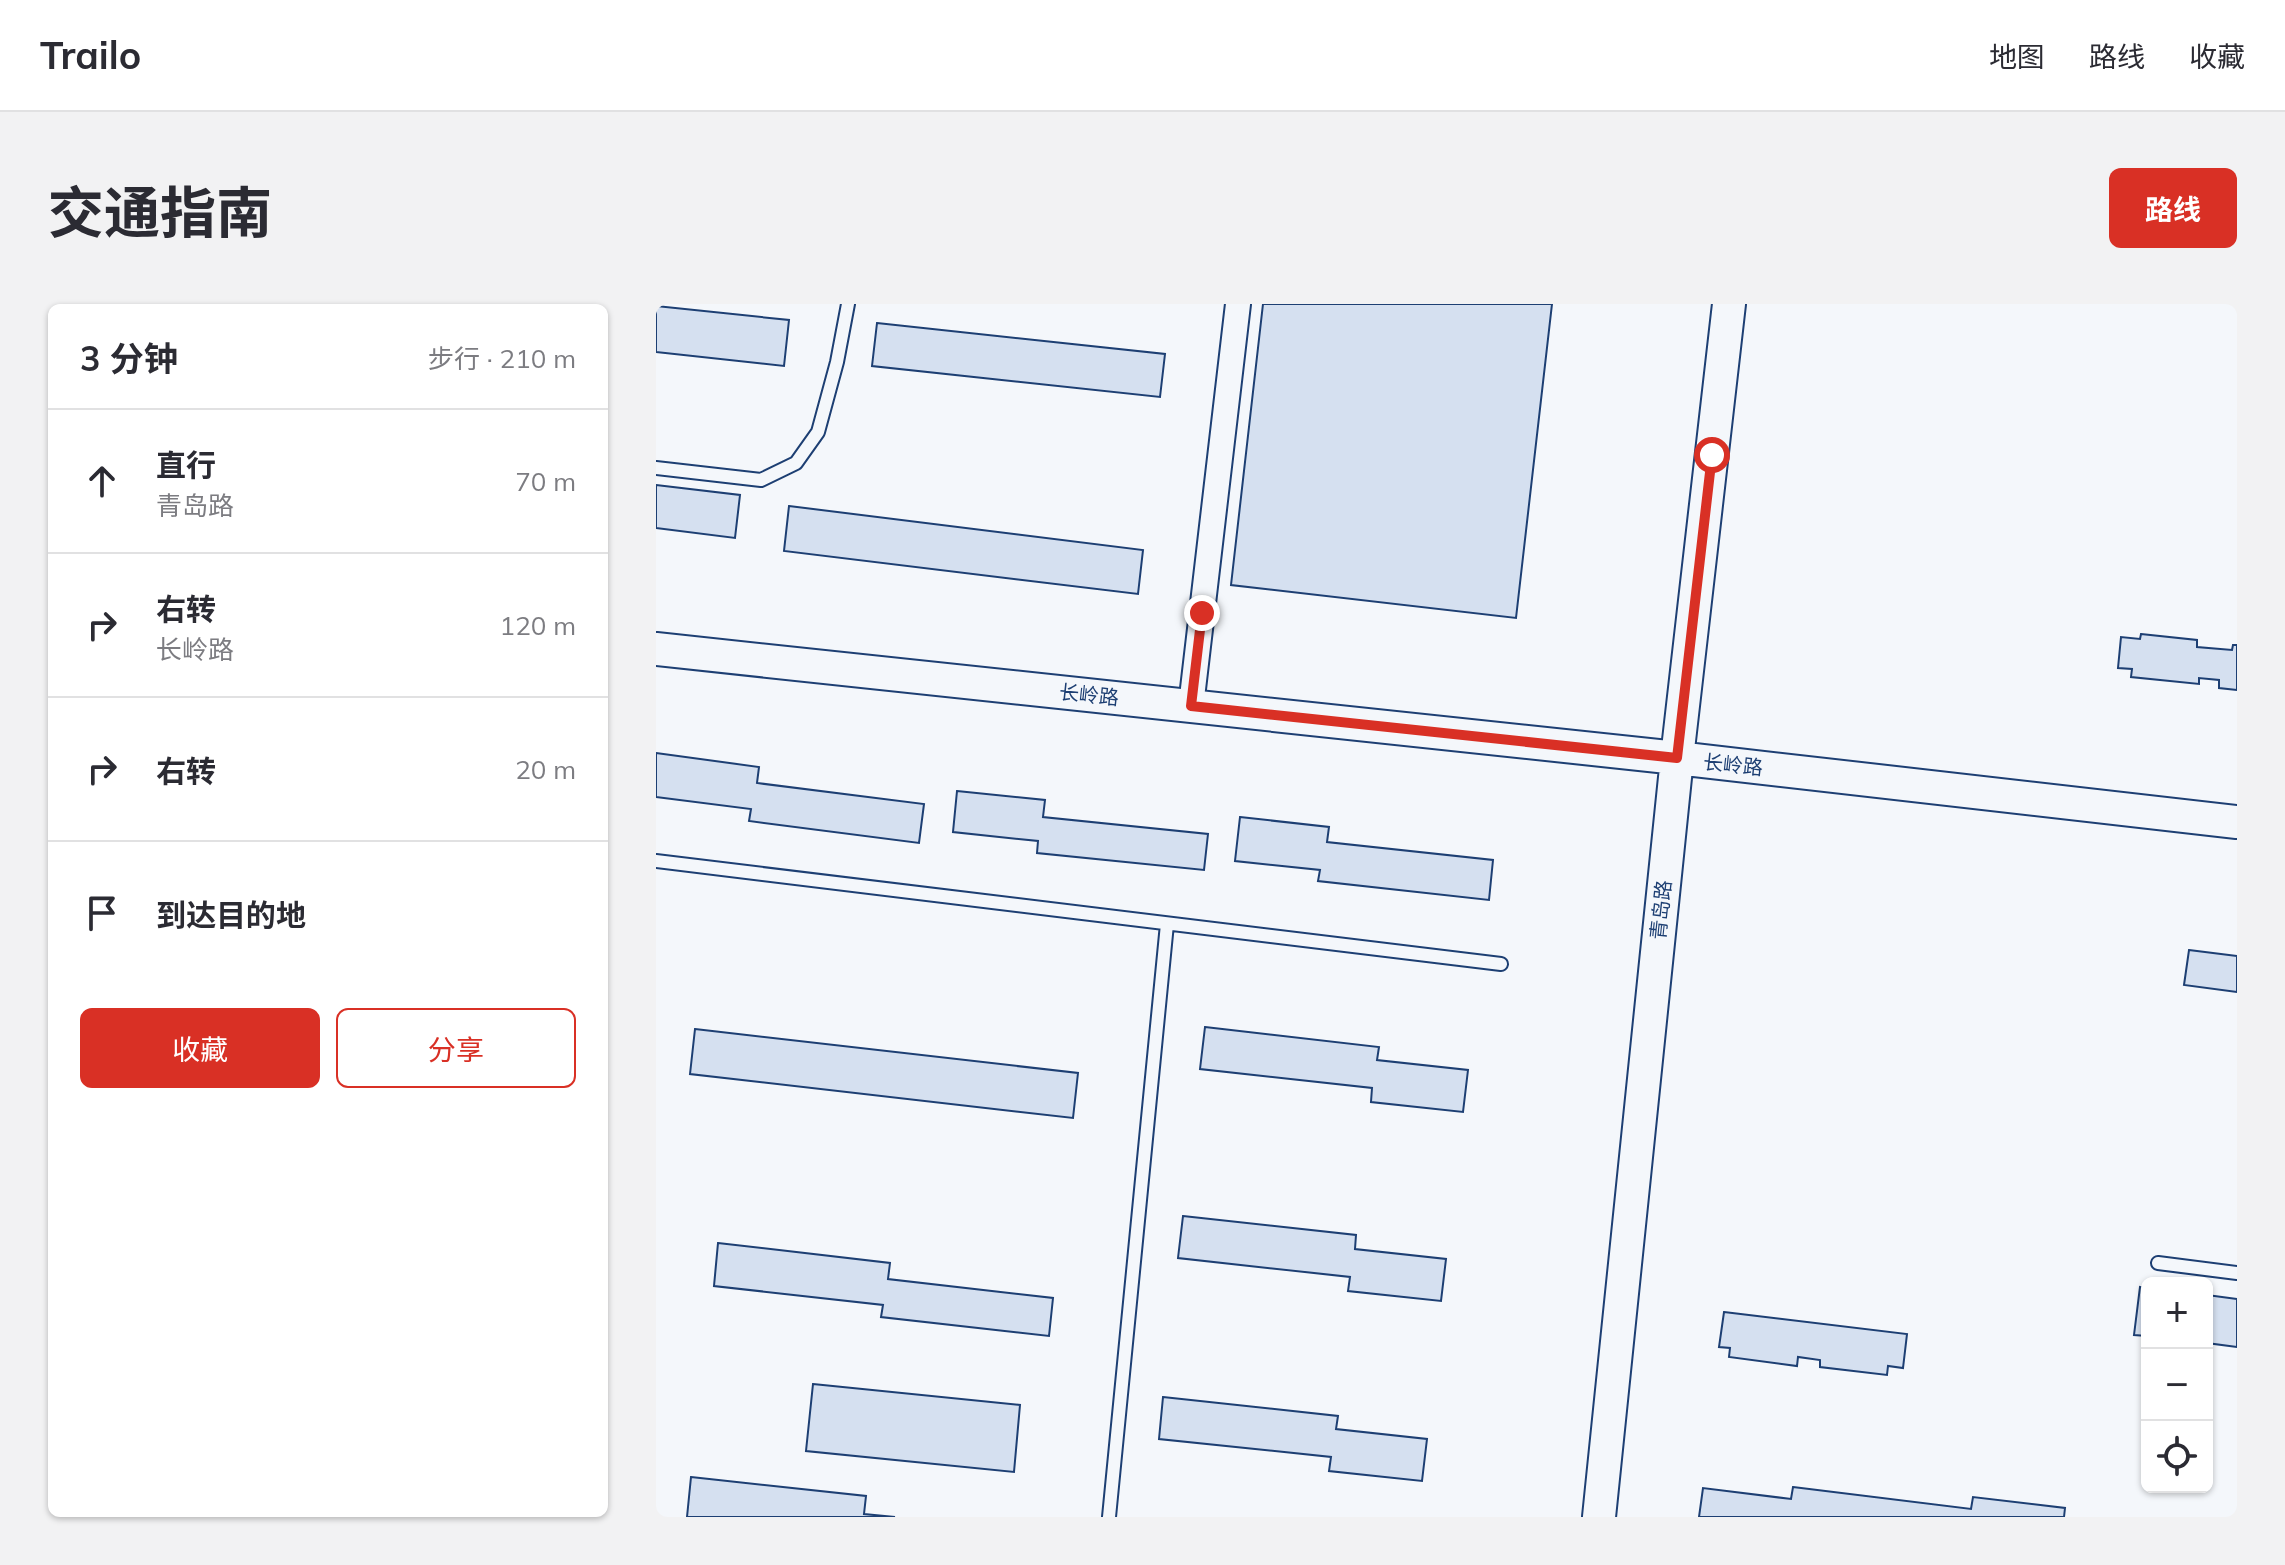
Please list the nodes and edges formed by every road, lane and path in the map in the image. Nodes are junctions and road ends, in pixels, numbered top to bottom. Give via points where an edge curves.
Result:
1 (848, 304) edge
2 (1238, 304) edge
3 (1729, 304) edge
4 (656, 468) edge
5 (656, 649) edge
6 (1191, 706) junction
7 (1677, 758) junction
8 (2237, 822) edge
9 (656, 861) edge
10 (1167, 924) junction
11 (1501, 964) dead end
12 (2158, 1263) dead end
13 (2237, 1273) edge
14 (1109, 1517) edge
15 (1599, 1517) edge

1 - 4 lane via 818,432 796,463 761,480
2 - 6 street
3 - 7 street, 青岛路
5 - 6 street, 长岭路
6 - 7 street, 长岭路
7 - 8 street, 长岭路
7 - 15 street, 青岛路
9 - 10 lane
10 - 11 lane
10 - 14 lane
12 - 13 lane

